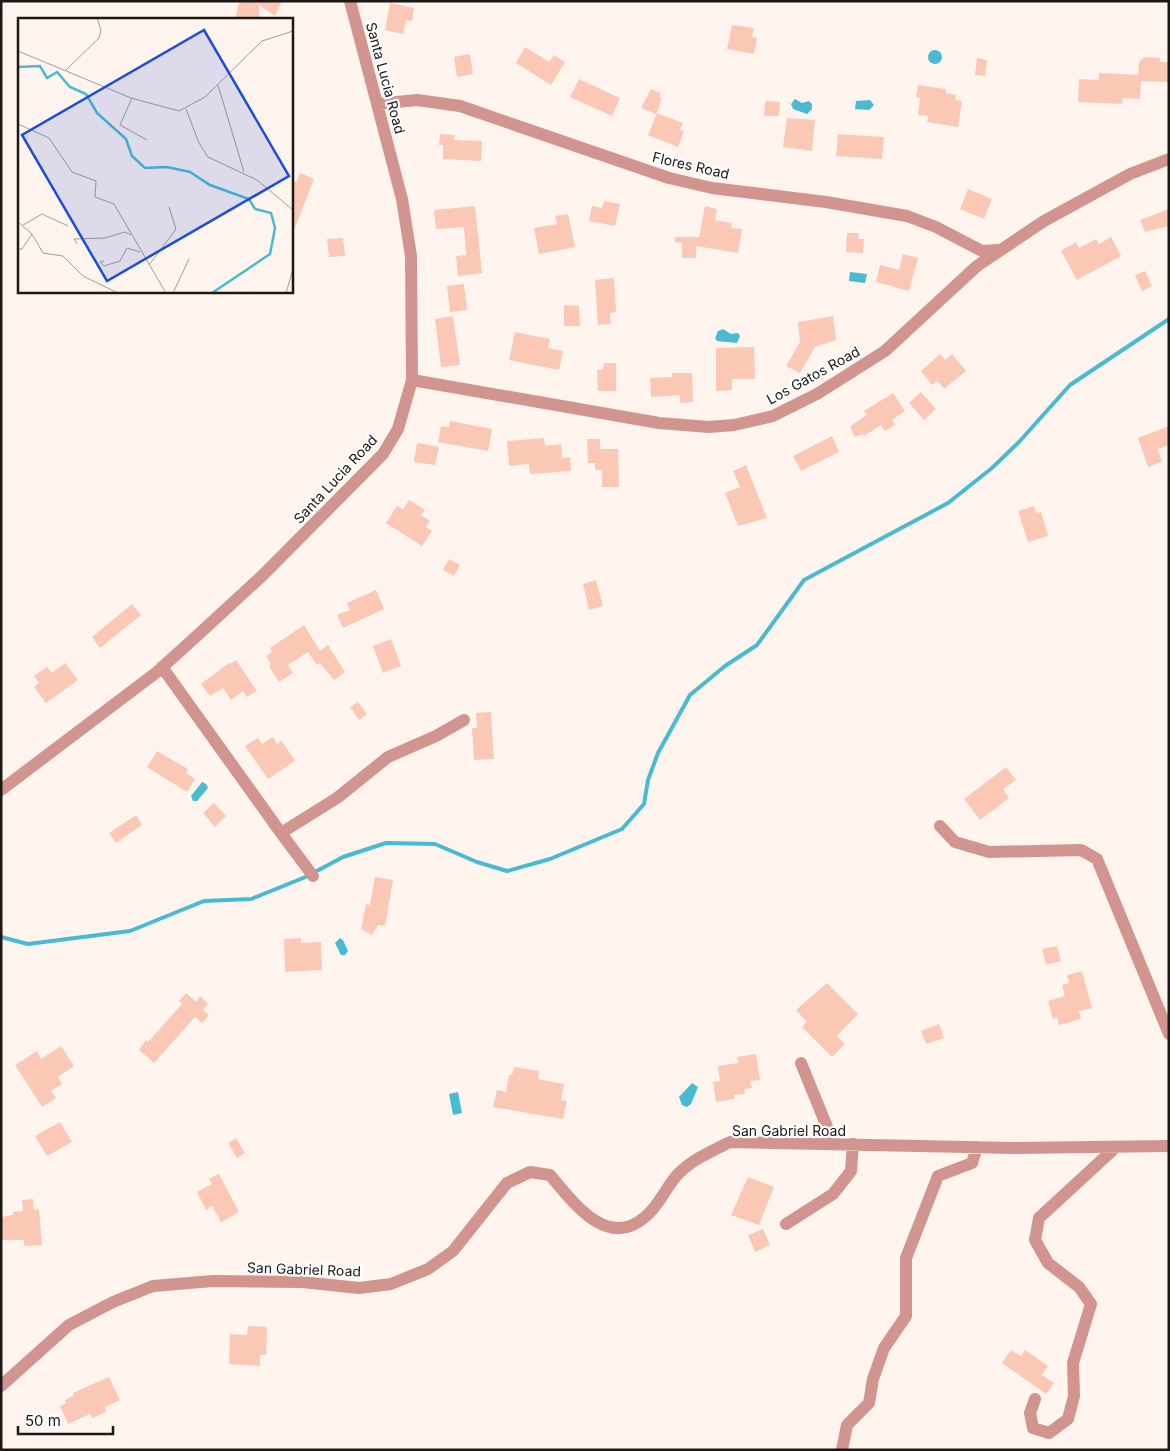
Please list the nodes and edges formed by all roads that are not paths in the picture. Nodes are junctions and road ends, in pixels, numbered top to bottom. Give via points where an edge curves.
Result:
1 (350, 1) edge
2 (377, 104) junction
3 (1169, 159) edge
4 (999, 250) junction
5 (412, 380) junction
6 (162, 667) junction
7 (464, 720) dead end
8 (1, 790) edge
9 (940, 826) dead end
10 (281, 833) junction
11 (313, 876) dead end
12 (1169, 1034) edge
13 (801, 1063) dead end
14 (834, 1144) junction
15 (853, 1144) junction
16 (1169, 1146) edge
17 (1116, 1147) junction
18 (977, 1148) junction
19 (786, 1224) dead end
20 (1, 1386) edge
21 (1035, 1399) dead end
22 (842, 1450) edge

1 - 2 street, Santa Lucia Road
2 - 4 street, Flores Road via 417,100 460,106 669,178 712,188 908,216 982,251
2 - 5 street, Santa Lucia Road via 409,237
3 - 4 street, Los Gatos Road via 1130,174 1081,200
4 - 5 street, Los Gatos Road via 885,351 792,407 752,421 709,427 632,420
5 - 6 street, Santa Lucia Road via 398,429 383,454 263,575
6 - 8 street, Santa Lucia Road
6 - 10 street
7 - 10 street via 388,757 338,798
9 - 12 street via 955,842 989,852 1081,850 1097,859
10 - 11 street
13 - 14 street
14 - 15 street, San Gabriel Road
14 - 20 street, San Gabriel Road via 730,1142 702,1155 678,1174 646,1217 625,1229 601,1225 574,1204 550,1175 530,1172 507,1183 453,1251 428,1269 391,1284 359,1288 302,1282 213,1281 153,1286 69,1325
15 - 18 street, San Gabriel Road
15 - 19 street via 851,1171 833,1194
16 - 17 street, San Gabriel Road
17 - 18 street, San Gabriel Road
17 - 21 street via 1039,1218 1035,1240 1048,1263 1078,1286 1091,1304 1073,1363 1074,1396 1068,1419 1049,1433 1034,1428 1030,1413
18 - 22 street via 972,1163 938,1176 906,1258 906,1316 884,1348 869,1403 847,1425

